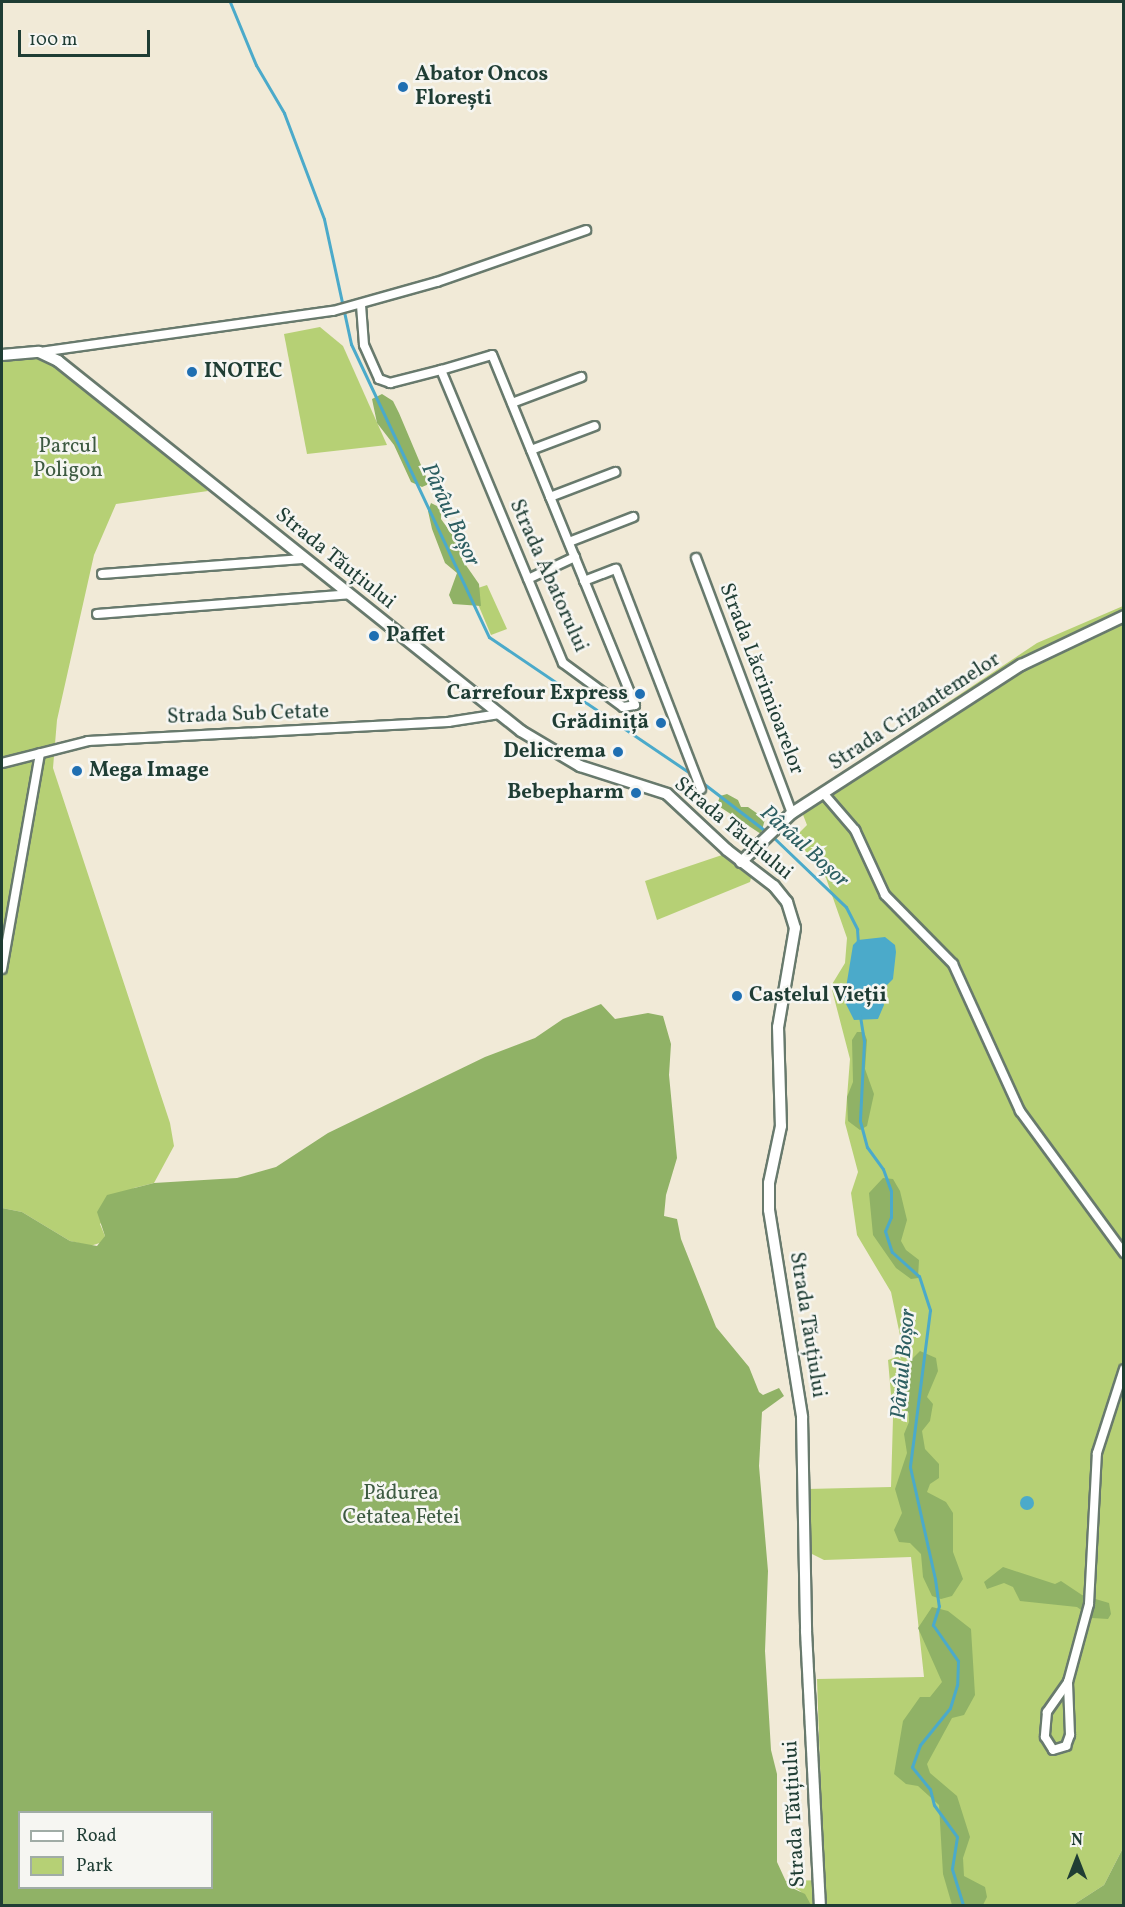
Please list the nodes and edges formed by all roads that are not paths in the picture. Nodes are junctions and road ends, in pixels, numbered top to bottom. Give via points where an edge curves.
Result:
1 (586, 230) dead end
2 (361, 304) junction
3 (39, 352) junction
4 (2, 355) edge
5 (441, 369) junction
6 (581, 377) dead end
7 (512, 403) junction
8 (595, 426) dead end
9 (531, 450) junction
10 (615, 472) dead end
11 (550, 497) junction
12 (633, 517) dead end
13 (569, 542) junction
14 (575, 558) junction
15 (696, 558) dead end
16 (302, 559) junction
17 (102, 574) dead end
18 (528, 579) junction
19 (584, 581) junction
20 (348, 594) junction
21 (97, 614) dead end
22 (1124, 616) edge
23 (499, 714) junction
24 (40, 753) junction
25 (2, 763) edge
26 (701, 789) dead end
27 (824, 795) junction
28 (792, 813) junction
29 (737, 859) junction
30 (2, 969) edge
31 (1124, 1252) edge
32 (1124, 1369) edge
33 (1068, 1682) junction
34 (820, 1905) edge

1 - 2 street
2 - 3 street
2 - 5 street, Strada Abatorului via 364,345 379,379 390,383
3 - 4 main road
3 - 16 main road, Strada Tăuțiului via 58,361
5 - 7 street, Strada Abatorului via 492,355
5 - 18 street, Strada Abatorului
6 - 7 street
7 - 9 street, Strada Abatorului
8 - 9 street
9 - 11 street, Strada Abatorului
10 - 11 street
11 - 13 street, Strada Abatorului
12 - 13 street
13 - 14 street, Strada Abatorului
14 - 18 street
14 - 19 street, Strada Abatorului
15 - 28 street, Strada Lăcrimioarelor
16 - 17 street
16 - 20 main road, Strada Tăuțiului
18 - 19 street, Strada Abatorului via 563,663 623,707 635,705
19 - 26 street, Strada Abatorului via 616,569
20 - 21 street
20 - 23 main road, Strada Tăuțiului
22 - 27 main road, Strada Crizantemelor via 1021,665
23 - 24 street, Strada Sub Cetate via 438,723 88,741
23 - 29 main road, Strada Tăuțiului via 565,758 667,794
24 - 25 street, Strada Sub Cetate
24 - 30 street
27 - 28 main road, Strada Crizantemelor
27 - 31 street via 855,830 885,895 958,971 1020,1111
28 - 29 main road, Strada Crizantemelor via 750,853
29 - 34 main road, Strada Tăuțiului via 774,886 795,921 778,1027 781,1126 769,1183 769,1210 802,1417 805,1612
32 - 33 street via 1097,1453 1089,1604
33 - 33 street via 1070,1735 1066,1746 1053,1750 1045,1737 1047,1712

